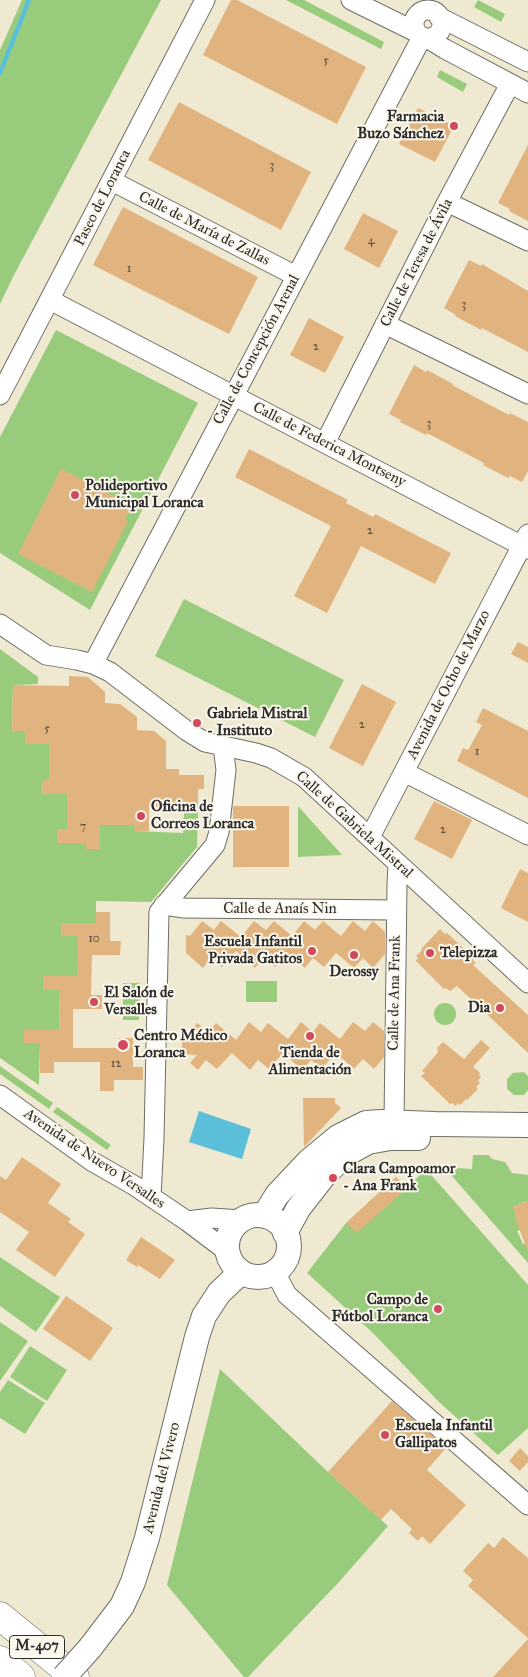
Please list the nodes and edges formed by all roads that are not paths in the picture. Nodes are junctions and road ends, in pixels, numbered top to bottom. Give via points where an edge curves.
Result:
1 (204, 0) edge
2 (351, 0) edge
3 (411, 0) edge
4 (435, 10) edge
5 (421, 36) junction
6 (528, 62) edge
7 (510, 84) junction
8 (528, 93) edge
9 (112, 181) junction
10 (447, 202) junction
11 (528, 242) edge
12 (296, 276) junction
13 (50, 300) junction
14 (386, 324) junction
15 (528, 394) edge
16 (0, 395) edge
17 (234, 396) junction
18 (325, 443) junction
19 (526, 543) edge
20 (0, 624) edge
21 (93, 664) junction
22 (223, 746) junction
23 (404, 772) junction
24 (528, 835) edge
25 (370, 837) junction
26 (398, 864) junction
27 (164, 906) junction
28 (396, 910) junction
29 (528, 983) edge
30 (0, 1095) edge
31 (394, 1122) junction
32 (528, 1126) edge
33 (528, 1142) edge
34 (151, 1197) junction
35 (264, 1216) junction
36 (241, 1220) junction
37 (188, 1221) junction
38 (286, 1233) junction
39 (228, 1252) junction
40 (241, 1272) junction
41 (275, 1272) junction
42 (528, 1505) edge
43 (0, 1616) edge
44 (0, 1660) edge
45 (21, 1677) edge
46 (64, 1677) edge
47 (75, 1677) edge

1 - 9 street, Paseo de Loranca
2 - 5 street
3 - 4 street
4 - 5 street, Calle de Concepción Arenal via 442,25 440,31 436,35
4 - 6 street
5 - 7 street
5 - 12 street, Calle de Concepción Arenal
7 - 8 street
7 - 10 street, Calle de Teresa de Ávila
9 - 12 street, Calle de María de Zallas
9 - 13 street, Paseo de Loranca
10 - 11 street
10 - 14 street, Calle de Teresa de Ávila
12 - 17 street, Calle de Concepción Arenal
13 - 16 street, Paseo de Loranca
13 - 17 street, Calle de Federica Montseny
14 - 15 street
14 - 18 street, Calle de Teresa de Ávila
17 - 18 street, Calle de Federica Montseny
17 - 21 street, Calle de Concepción Arenal
18 - 19 street, Calle de Federica Montseny
19 - 23 street, Avenida de Ocho de Marzo
20 - 21 street, Calle de Gabriela Mistral via 46,655
21 - 22 street, Calle de Gabriela Mistral via 110,672 195,737
22 - 25 street, Calle de Gabriela Mistral via 271,758 304,777
22 - 27 street via 226,770 215,845
23 - 24 street
23 - 25 street, Avenida de Ocho de Marzo
25 - 26 street, Calle de Gabriela Mistral
26 - 28 street, Calle de Ana Frank
26 - 29 street, Calle de Gabriela Mistral
27 - 28 street, Calle de Anaís Nin
27 - 34 street via 159,912
28 - 31 street, Calle de Ana Frank
30 - 34 street, Avenida de Nuevo Versalles via 94,1162
31 - 32 main road
31 - 35 main road via 366,1123 338,1137 304,1167 277,1196
33 - 38 main road via 390,1138 368,1142 348,1153 326,1173 298,1209
34 - 37 street, Avenida de Nuevo Versalles
35 - 36 main road
35 - 38 main road via 275,1220
36 - 37 street via 212,1218
36 - 39 main road via 232,1229
37 - 39 street, Avenida de Nuevo Versalles
38 - 41 main road via 288,1252 284,1263
39 - 40 main road via 232,1263
40 - 41 main road via 252,1276
40 - 46 main road, Avenida del Vivero, bridge via 219,1293 204,1316 133,1582 122,1606
41 - 42 street via 287,1295
43 - 47 highway, M-407
44 - 45 highway, M-407

